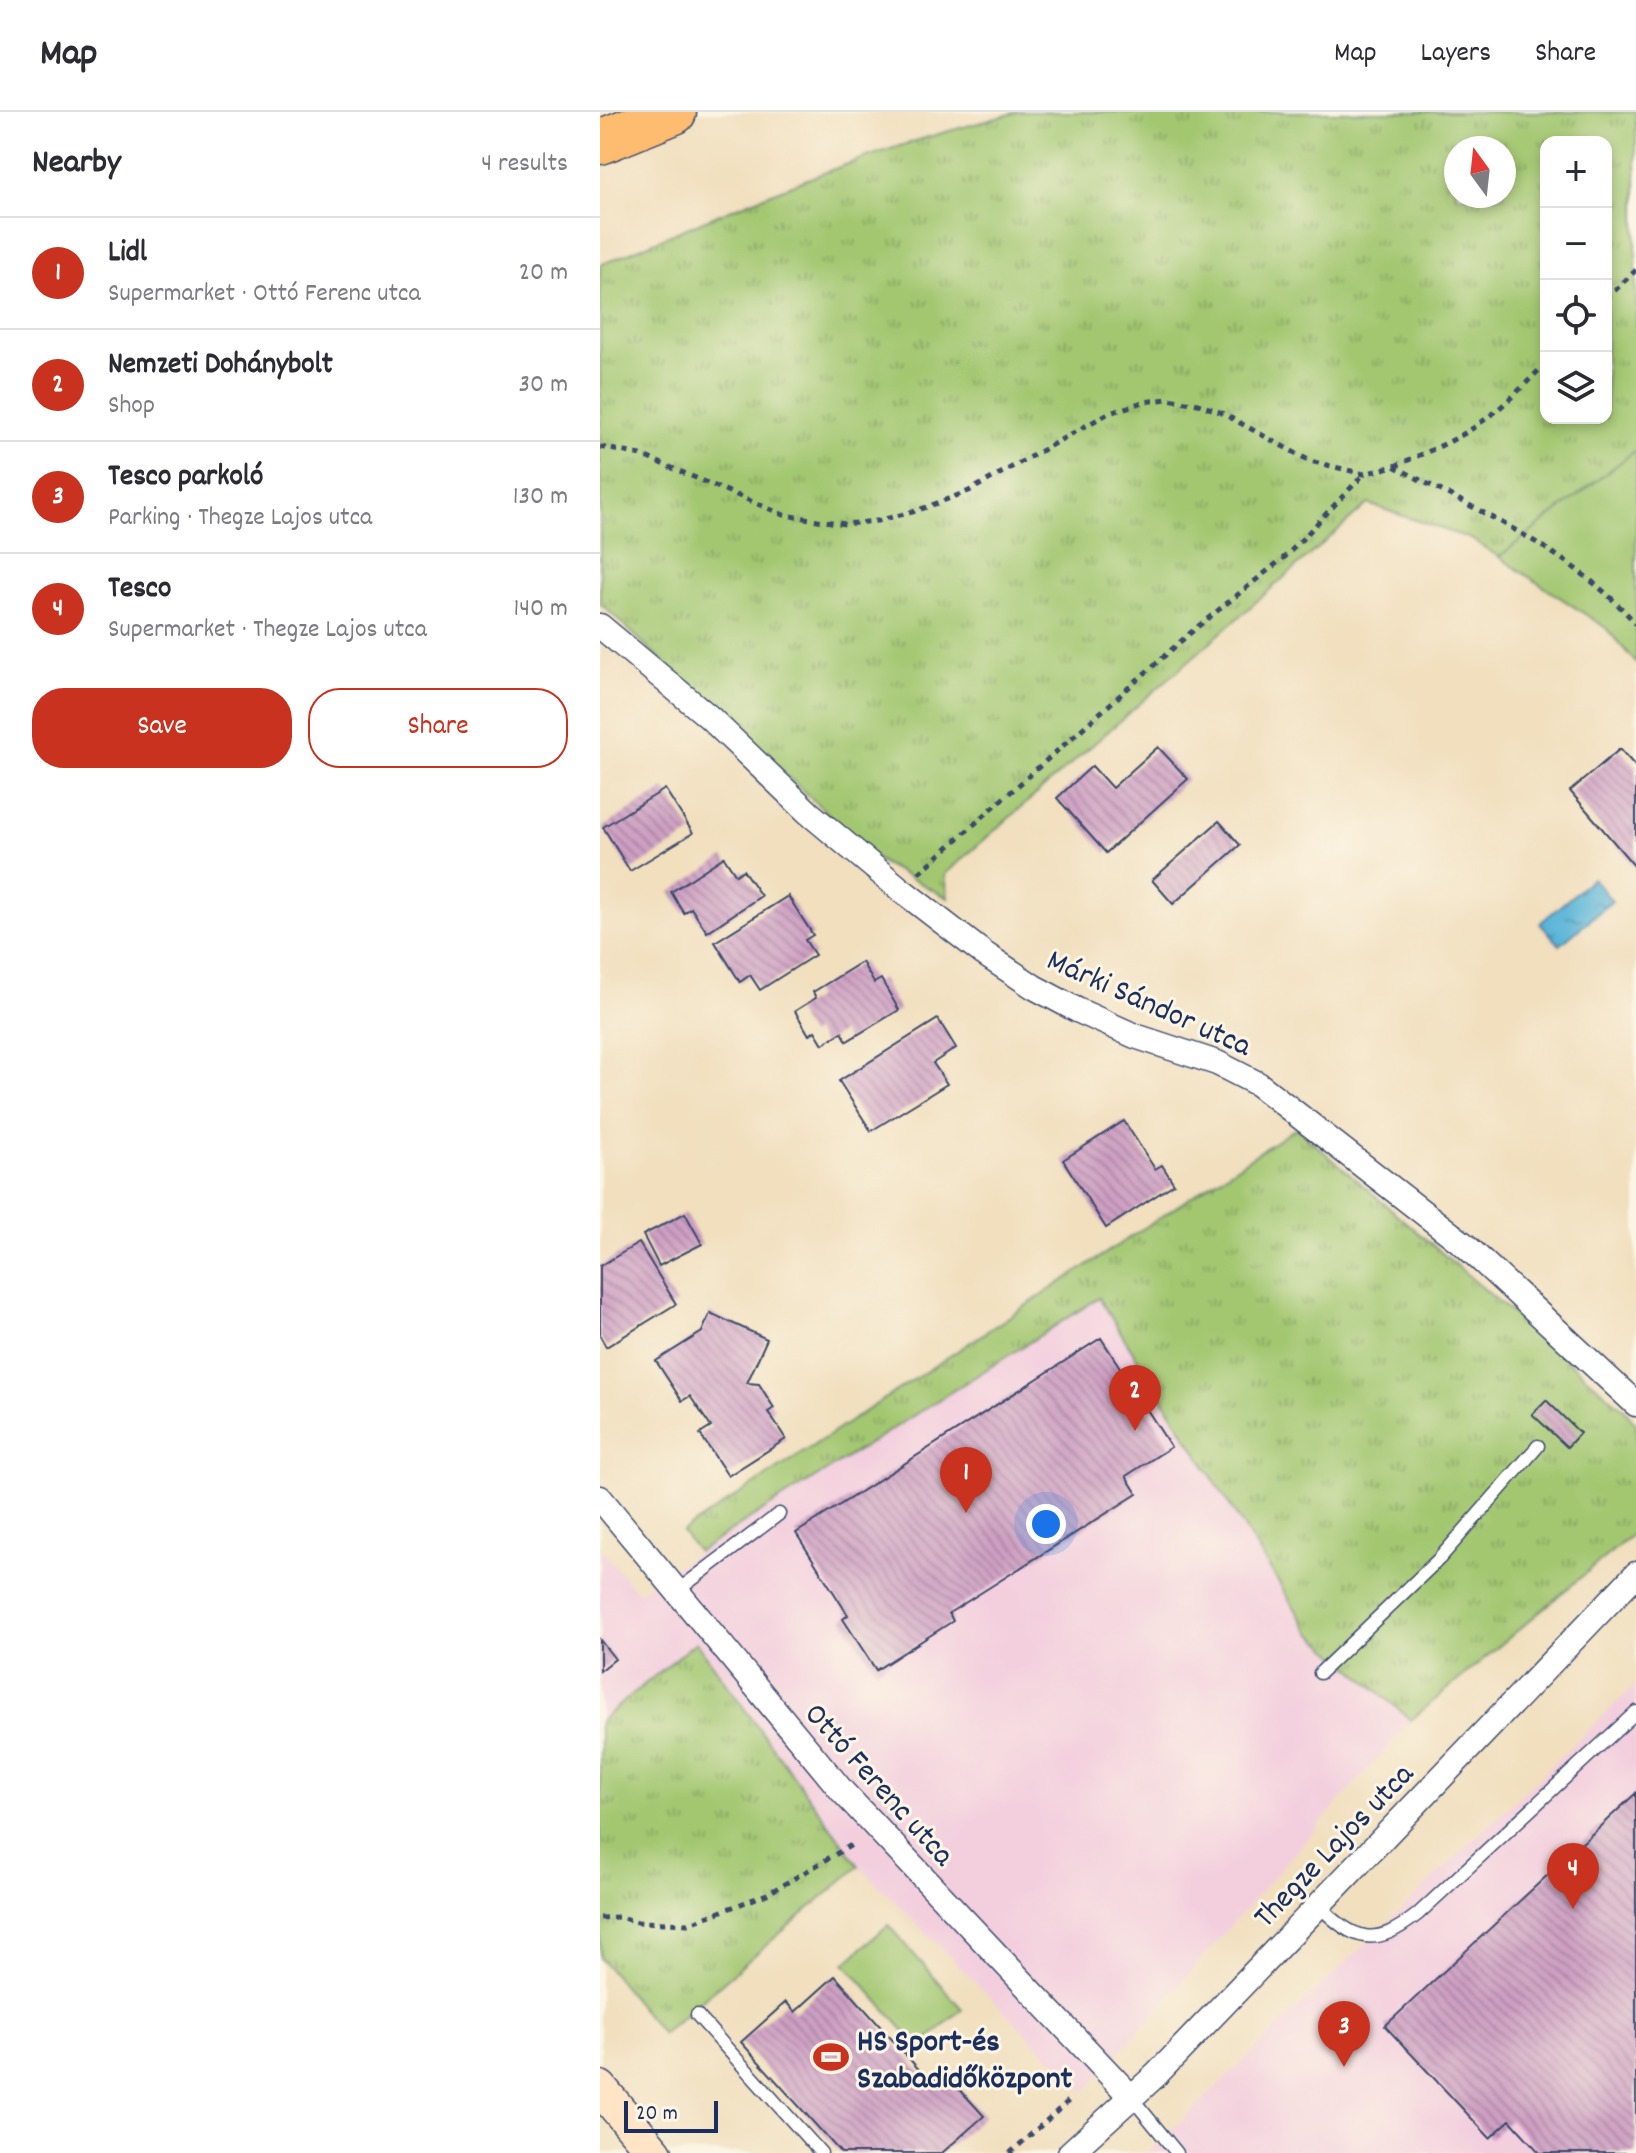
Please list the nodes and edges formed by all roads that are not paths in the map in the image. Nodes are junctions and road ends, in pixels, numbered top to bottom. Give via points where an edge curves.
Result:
1 (674, 112) edge
2 (600, 142) edge
3 (600, 626) edge
4 (1636, 1404) edge
5 (1538, 1446) dead end
6 (600, 1498) edge
7 (779, 1514) dead end
8 (1636, 1574) edge
9 (677, 1591) junction
10 (1320, 1673) dead end
11 (1636, 1712) edge
12 (1318, 1905) junction
13 (697, 2015) dead end
14 (600, 2088) edge
15 (1131, 2097) junction
16 (655, 2153) edge
17 (821, 2153) edge
18 (1070, 2153) edge
19 (1177, 2153) edge

1 - 2 highway
3 - 4 street, Márki Sándor utca via 709,717 809,813 983,953 1077,1010 1258,1084 1466,1246
5 - 10 lane via 1440,1558
6 - 9 street, Ottó Ferenc utca
7 - 9 lane
8 - 12 street, Thegze Lajos utca
9 - 15 street, Ottó Ferenc utca via 875,1828
11 - 12 lane via 1406,1923 1379,1936 1363,1937 1344,1930
12 - 15 street, Thegze Lajos utca
13 - 17 lane
14 - 16 main road
15 - 18 street, Thegze Lajos utca
15 - 19 lane

